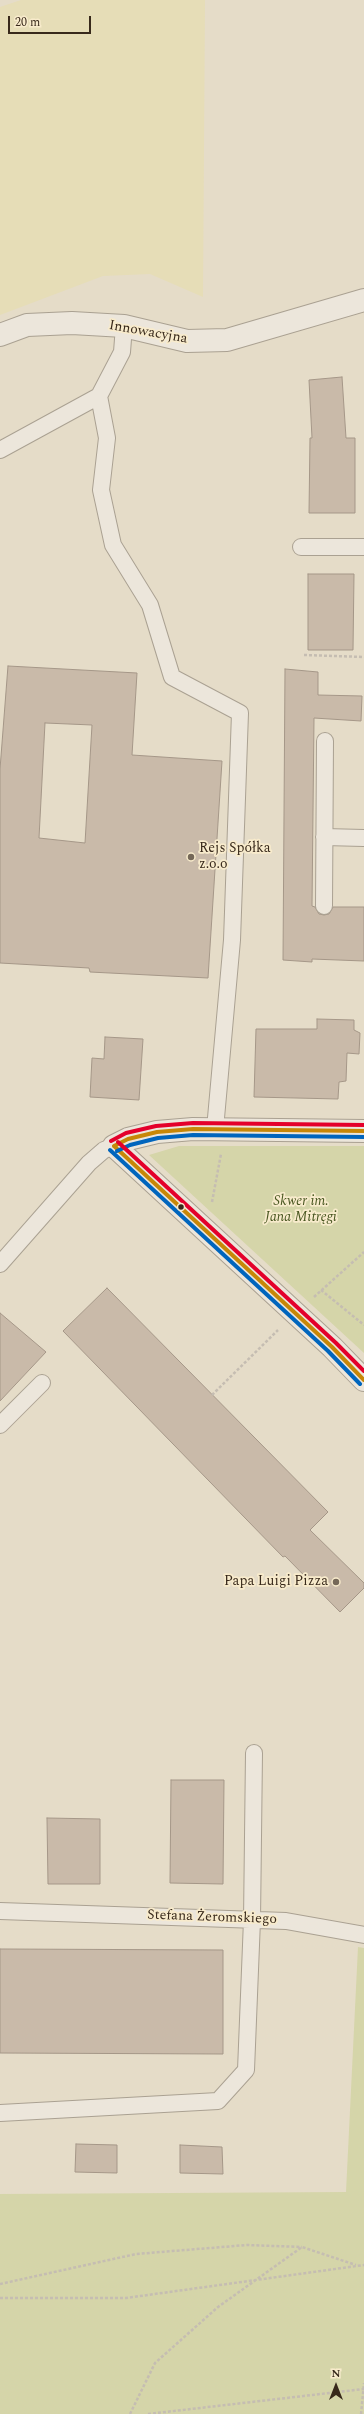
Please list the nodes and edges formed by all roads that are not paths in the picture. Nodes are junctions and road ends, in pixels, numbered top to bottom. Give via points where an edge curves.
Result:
1 (364, 300) edge
2 (124, 326) junction
3 (0, 335) edge
4 (99, 396) junction
5 (0, 450) edge
6 (301, 547) dead end
7 (364, 547) edge
8 (324, 741) dead end
9 (324, 837) junction
10 (364, 838) edge
11 (324, 906) dead end
12 (221, 1130) junction
13 (364, 1132) edge
14 (114, 1146) junction
15 (0, 1264) edge
16 (364, 1380) edge
17 (42, 1383) dead end
18 (0, 1425) edge
19 (254, 1752) dead end
20 (0, 1911) edge
21 (252, 1920) junction
22 (364, 1935) edge
23 (0, 2113) edge

1 - 2 street, Innowacyjna via 227,340 187,341
2 - 3 street, Innowacyjna via 72,323 27,325
2 - 4 lane via 122,352
4 - 5 lane
4 - 12 lane via 107,438 101,490 113,545 150,605 172,677 240,713 232,940
6 - 7 lane
8 - 9 lane
9 - 10 lane
9 - 11 lane
12 - 13 street
12 - 14 street via 157,1132 128,1139
14 - 15 lane via 104,1150 89,1163
14 - 16 street via 296,1313
17 - 18 lane
19 - 21 lane
20 - 21 lane, Stefana Żeromskiego
21 - 22 lane, Stefana Żeromskiego via 286,1921
21 - 23 lane via 246,2070 218,2101

